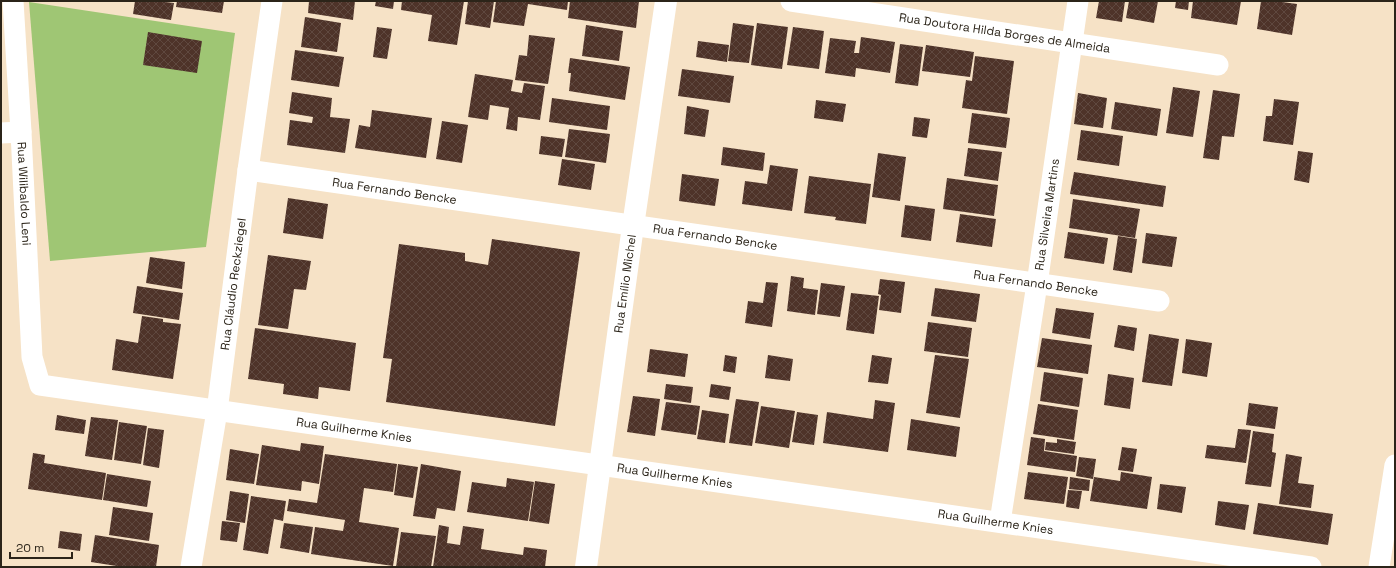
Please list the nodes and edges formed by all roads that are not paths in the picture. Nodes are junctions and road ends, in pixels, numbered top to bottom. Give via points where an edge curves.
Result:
1 (13, 1) edge
2 (272, 1) edge
3 (666, 1) edge
4 (791, 1) edge
5 (1078, 1) edge
6 (1072, 43) junction
7 (1218, 64) dead end
8 (11, 133) edge
9 (248, 170) junction
10 (633, 226) junction
11 (1037, 284) junction
12 (1159, 301) dead end
13 (40, 385) joint
14 (217, 411) junction
15 (1395, 465) edge
16 (600, 466) junction
17 (1000, 522) junction
18 (191, 567) edge
19 (586, 567) edge
20 (1311, 567) edge
21 (1379, 567) edge

1 - 8 street, Rua Wilibaldo Leni
2 - 9 street, Rua Cláudio Reckziegel
3 - 10 street, Rua Emílio Michel
4 - 6 street, Rua Doutora Hilda Borges de Almeida
5 - 6 street, Rua Silveira Martins
6 - 7 street, Rua Doutora Hilda Borges de Almeida
6 - 11 street, Rua Silveira Martins
8 - 13 street, Rua Wilibaldo Leni via 32,357
9 - 10 street, Rua Fernando Bencke
9 - 14 street, Rua Cláudio Reckziegel
10 - 11 street, Rua Fernando Bencke
10 - 16 street, Rua Emílio Michel
11 - 12 street, Rua Fernando Bencke
11 - 17 street, Rua Silveira Martins
13 - 14 street, Rua Guilherme Knies
14 - 16 street, Rua Guilherme Knies
14 - 18 street, Rua Cláudio Reckziegel
15 - 21 street
16 - 17 street, Rua Guilherme Knies
16 - 19 street, Rua Emílio Michel
17 - 20 street, Rua Guilherme Knies

